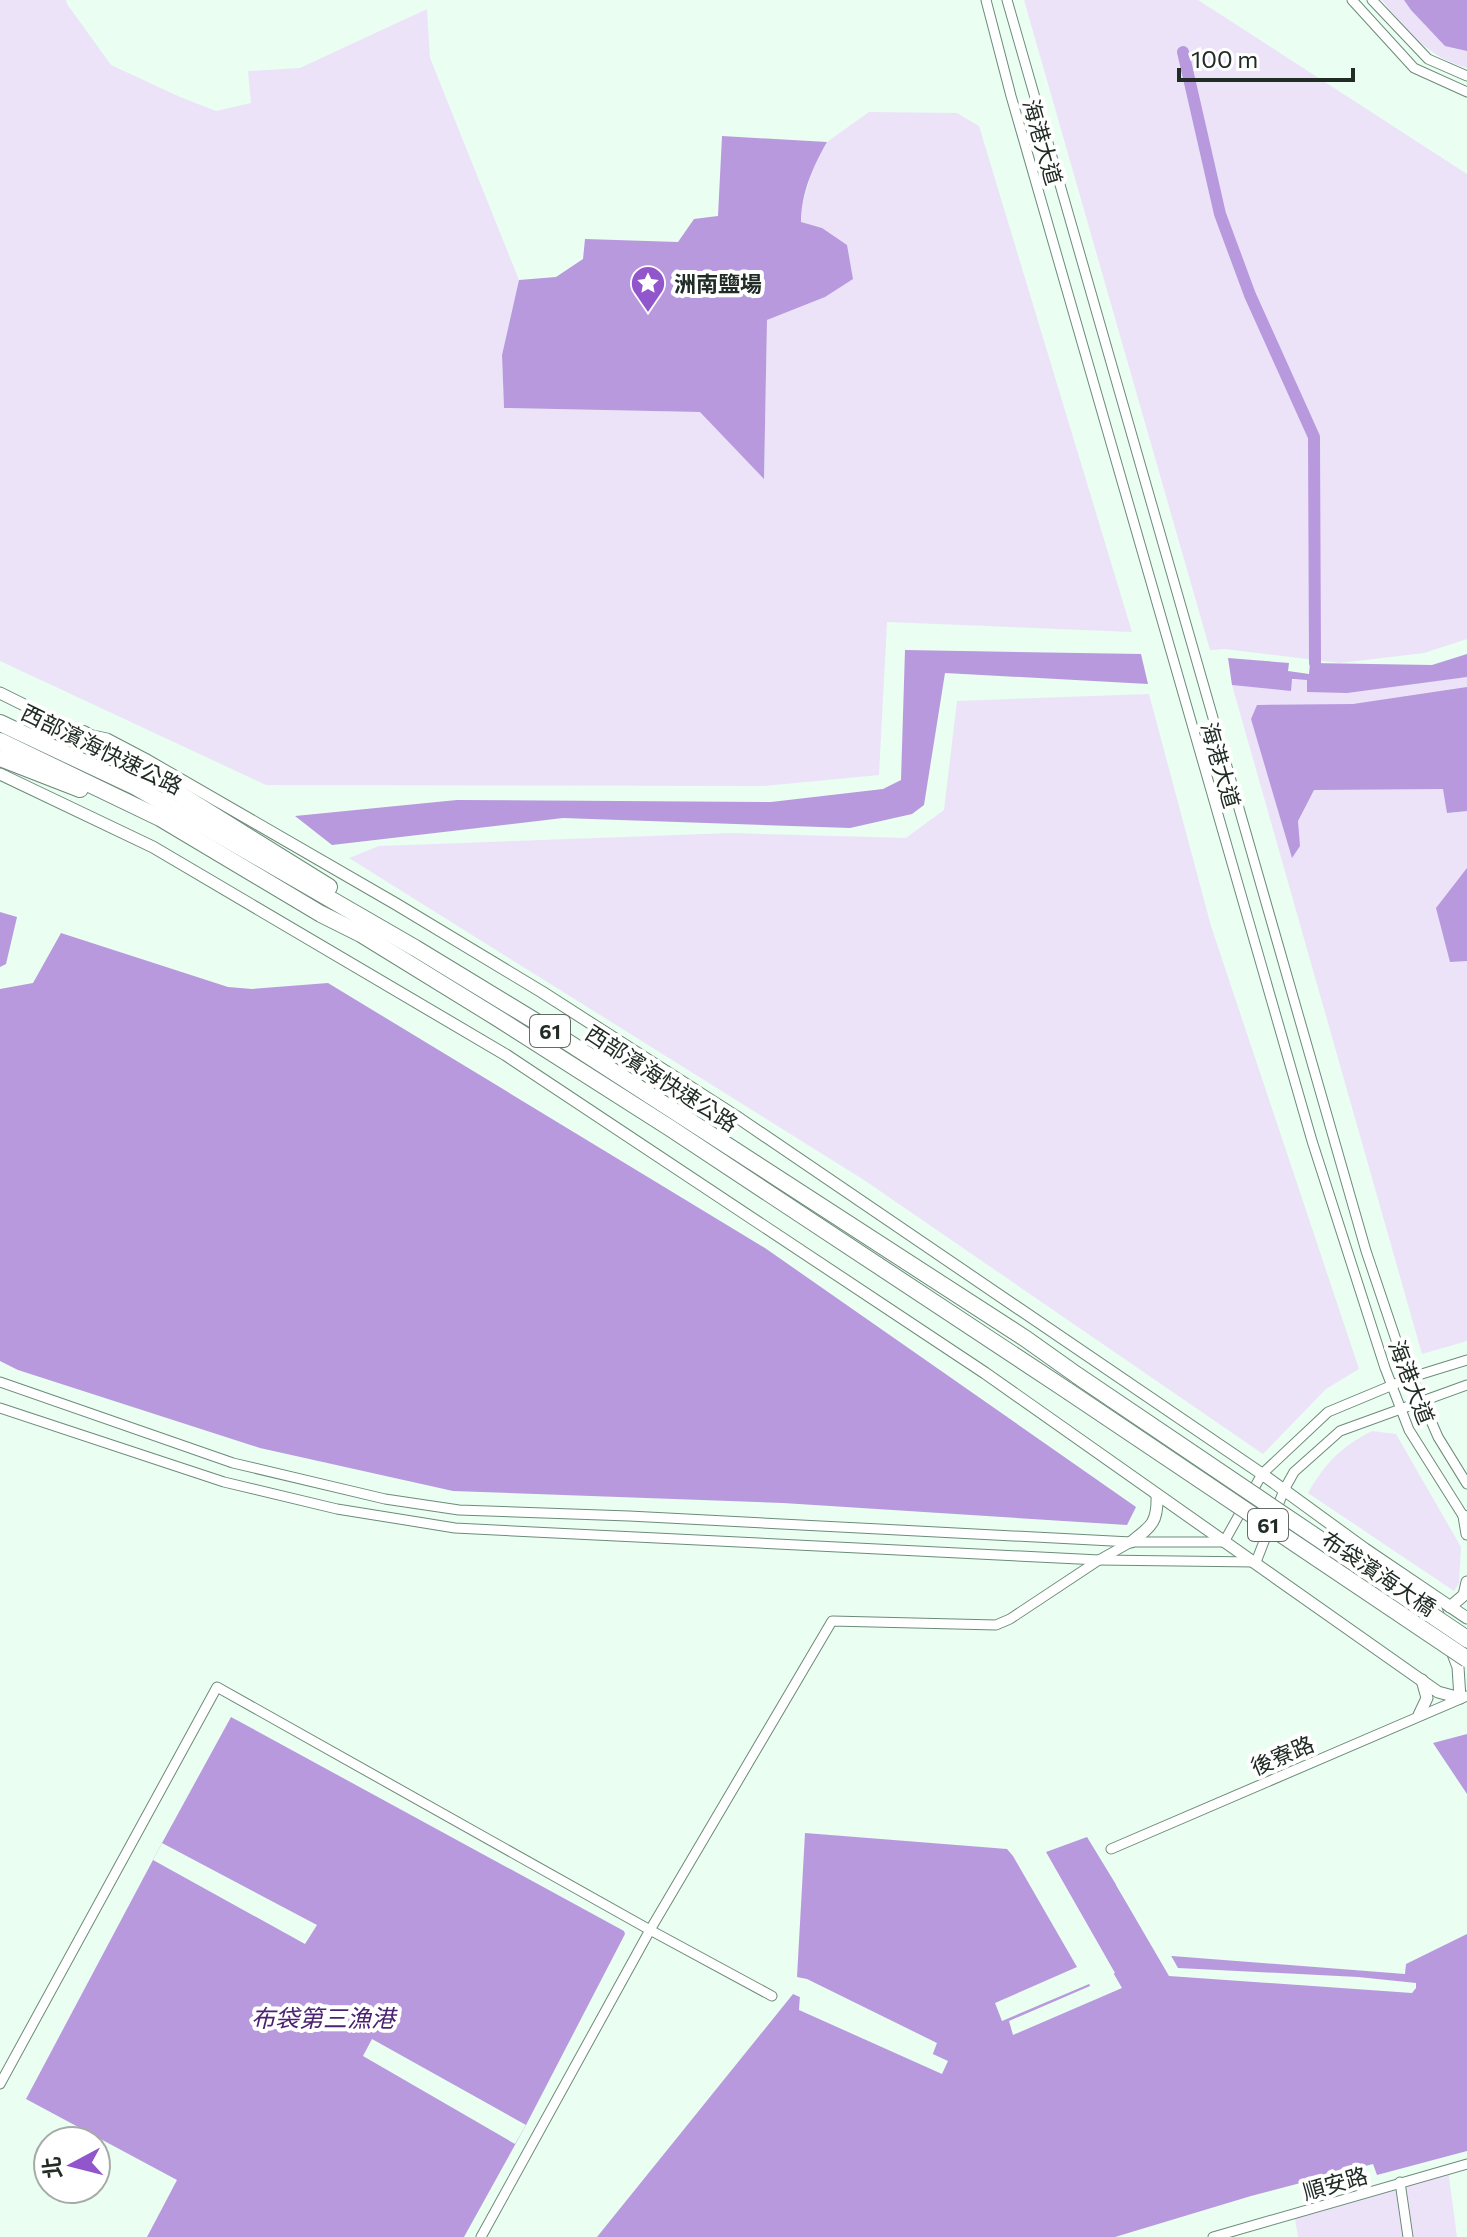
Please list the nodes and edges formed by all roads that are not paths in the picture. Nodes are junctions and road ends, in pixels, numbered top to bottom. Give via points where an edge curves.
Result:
1 (986, 0) edge
2 (1007, 0) edge
3 (1352, 0) edge
4 (1372, 0) edge
5 (1467, 76) edge
6 (1467, 92) edge
7 (0, 693) edge
8 (0, 723) edge
9 (83, 734) junction
10 (0, 741) edge
11 (0, 758) edge
12 (0, 774) edge
13 (321, 914) junction
14 (415, 948) junction
15 (1467, 1360) edge
16 (1078, 1376) joint
17 (1412, 1377) junction
18 (0, 1382) edge
19 (1467, 1385) edge
20 (1392, 1386) junction
21 (1068, 1391) joint
22 (1422, 1400) junction
23 (0, 1408) edge
24 (1401, 1408) junction
25 (1262, 1474) junction
26 (1467, 1484) edge
27 (1284, 1490) junction
28 (1157, 1495) junction
29 (1465, 1519) edge
30 (1467, 1534) edge
31 (1131, 1542) junction
32 (1224, 1542) junction
33 (1099, 1560) junction
34 (1256, 1562) junction
35 (1467, 1582) edge
36 (1422, 1588) junction
37 (1450, 1607) junction
38 (1467, 1618) edge
39 (1467, 1639) edge
40 (1467, 1659) edge
41 (1422, 1680) junction
42 (1464, 1697) edge
43 (1419, 1715) junction
44 (1111, 1849) dead end
45 (650, 1930) junction
46 (772, 1996) dead end
47 (0, 2084) edge
48 (1467, 2164) edge
49 (1400, 2182) junction
50 (481, 2237) edge
51 (1213, 2237) edge
52 (1408, 2237) edge

1 - 20 street, 海港大道 via 1282,1039
2 - 17 street, 海港大道 via 1366,1251
3 - 6 street via 1414,68
4 - 5 street via 1428,59
7 - 9 street
8 - 14 highway, 西部濱海快速公路 / 61 via 136,787
9 - 14 highway via 339,893
9 - 25 street via 107,739 172,774 542,992 845,1189
10 - 13 highway, 西部濱海快速公路 / 61 via 160,818
11 - 13 highway via 112,802
12 - 28 street via 153,847 506,1055 985,1373
13 - 21 highway, 西部濱海快速公路 / 61 via 670,1128
14 - 16 highway, 西部濱海快速公路 / 61
15 - 17 street
16 - 39 highway, 布袋濱海大橋 / 61, bridge
17 - 20 street
17 - 22 street, 海港大道
18 - 31 street via 233,1463 385,1499 459,1510
19 - 22 street
20 - 24 street, 海港大道
20 - 25 street via 1328,1412
21 - 40 highway, 布袋濱海大橋 / 61, bridge
22 - 24 street
22 - 26 street, 海港大道
23 - 33 street via 224,1482 337,1509 455,1528
24 - 27 street via 1340,1431 1294,1472
24 - 29 street, 海港大道 via 1409,1430
25 - 27 street
25 - 32 street
27 - 34 street
27 - 36 street
28 - 31 street via 1152,1526
28 - 32 street
29 - 30 street
31 - 32 street
31 - 33 street
32 - 34 street
33 - 34 street
33 - 45 street via 996,1625 832,1621
34 - 41 street
35 - 37 street via 1464,1595
36 - 37 street
36 - 42 street via 1436,1609
37 - 38 street
41 - 42 street via 1438,1692
41 - 43 street via 1427,1698
42 - 43 street, 後寮路
43 - 44 street, 後寮路
45 - 46 street
45 - 47 street via 217,1687
45 - 50 street
48 - 49 street, 順安路
49 - 51 street, 順安路
49 - 52 street

